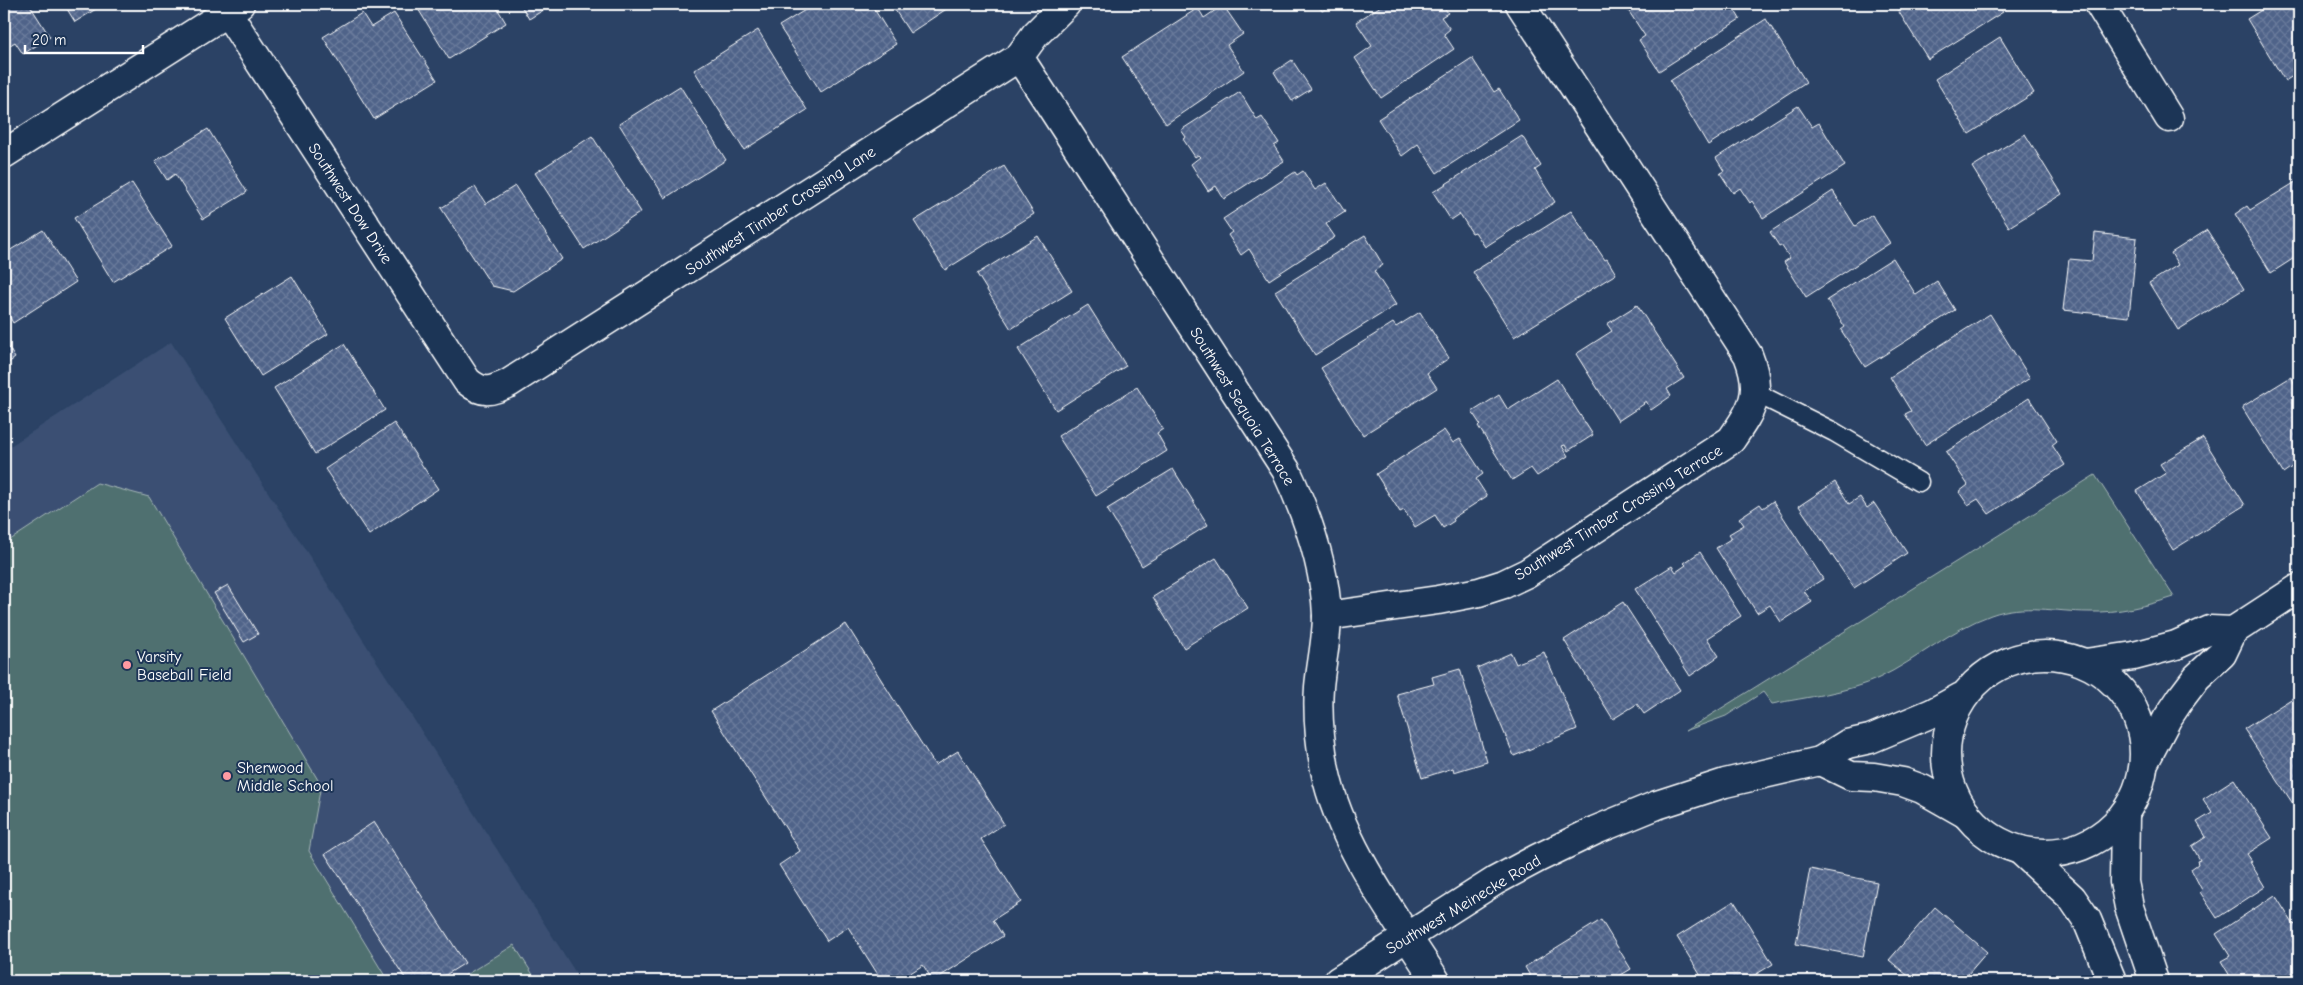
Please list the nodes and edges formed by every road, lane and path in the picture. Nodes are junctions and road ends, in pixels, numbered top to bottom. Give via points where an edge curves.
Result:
1 (1066, 4) edge
2 (1520, 4) edge
3 (2099, 4) edge
4 (234, 8) edge
5 (1020, 57) junction
6 (2170, 118) dead end
7 (4, 154) edge
8 (478, 390) joint
9 (1754, 392) junction
10 (1919, 482) dead end
11 (2299, 588) edge
12 (1327, 616) junction
13 (2233, 631) junction
14 (2085, 663) junction
15 (1961, 697) junction
16 (2146, 759) junction
17 (1820, 761) junction
18 (1966, 814) junction
19 (2125, 815) junction
20 (2020, 850) junction
21 (1408, 937) junction
22 (1338, 981) edge
23 (1436, 981) edge
24 (2112, 981) edge
25 (2154, 981) edge

1 - 5 street, Southwest Timber Crossing Lane via 1035,34
2 - 9 street, Southwest Timber Crossing Terrace via 1735,333 1756,375
3 - 6 street
4 - 7 street
4 - 8 street, Southwest Dow Drive via 457,366
5 - 8 street, Southwest Timber Crossing Lane via 509,382 493,391
5 - 12 street, Southwest Sequoia Terrace via 1286,470 1311,533
9 - 10 lane via 1834,432
9 - 12 street, Southwest Timber Crossing Terrace via 1752,409 1731,440 1527,573 1479,592
11 - 13 street
12 - 21 street, Southwest Sequoia Terrace via 1318,724 1326,772 1336,808 1358,856
13 - 14 street via 2210,630 2176,646
13 - 16 street via 2222,654 2197,677 2181,698
14 - 15 street via 2056,656 2018,659 1985,675
14 - 16 street via 2110,677 2129,696 2145,737
15 - 17 street, Southwest Meinecke Road via 1870,739 1848,744
15 - 18 street via 1948,721 1944,756 1952,791
16 - 19 street via 2136,795
17 - 18 street via 1851,776 1903,782
17 - 21 street, Southwest Meinecke Road via 1725,783 1657,804 1596,830 1495,881
18 - 20 street via 1986,834
19 - 20 street via 2112,829 2079,849 2048,853
19 - 25 street via 2124,882
20 - 24 street via 2072,898 2087,920
21 - 22 street, Southwest Meinecke Road
21 - 23 street, Southwest Sequoia Terrace

